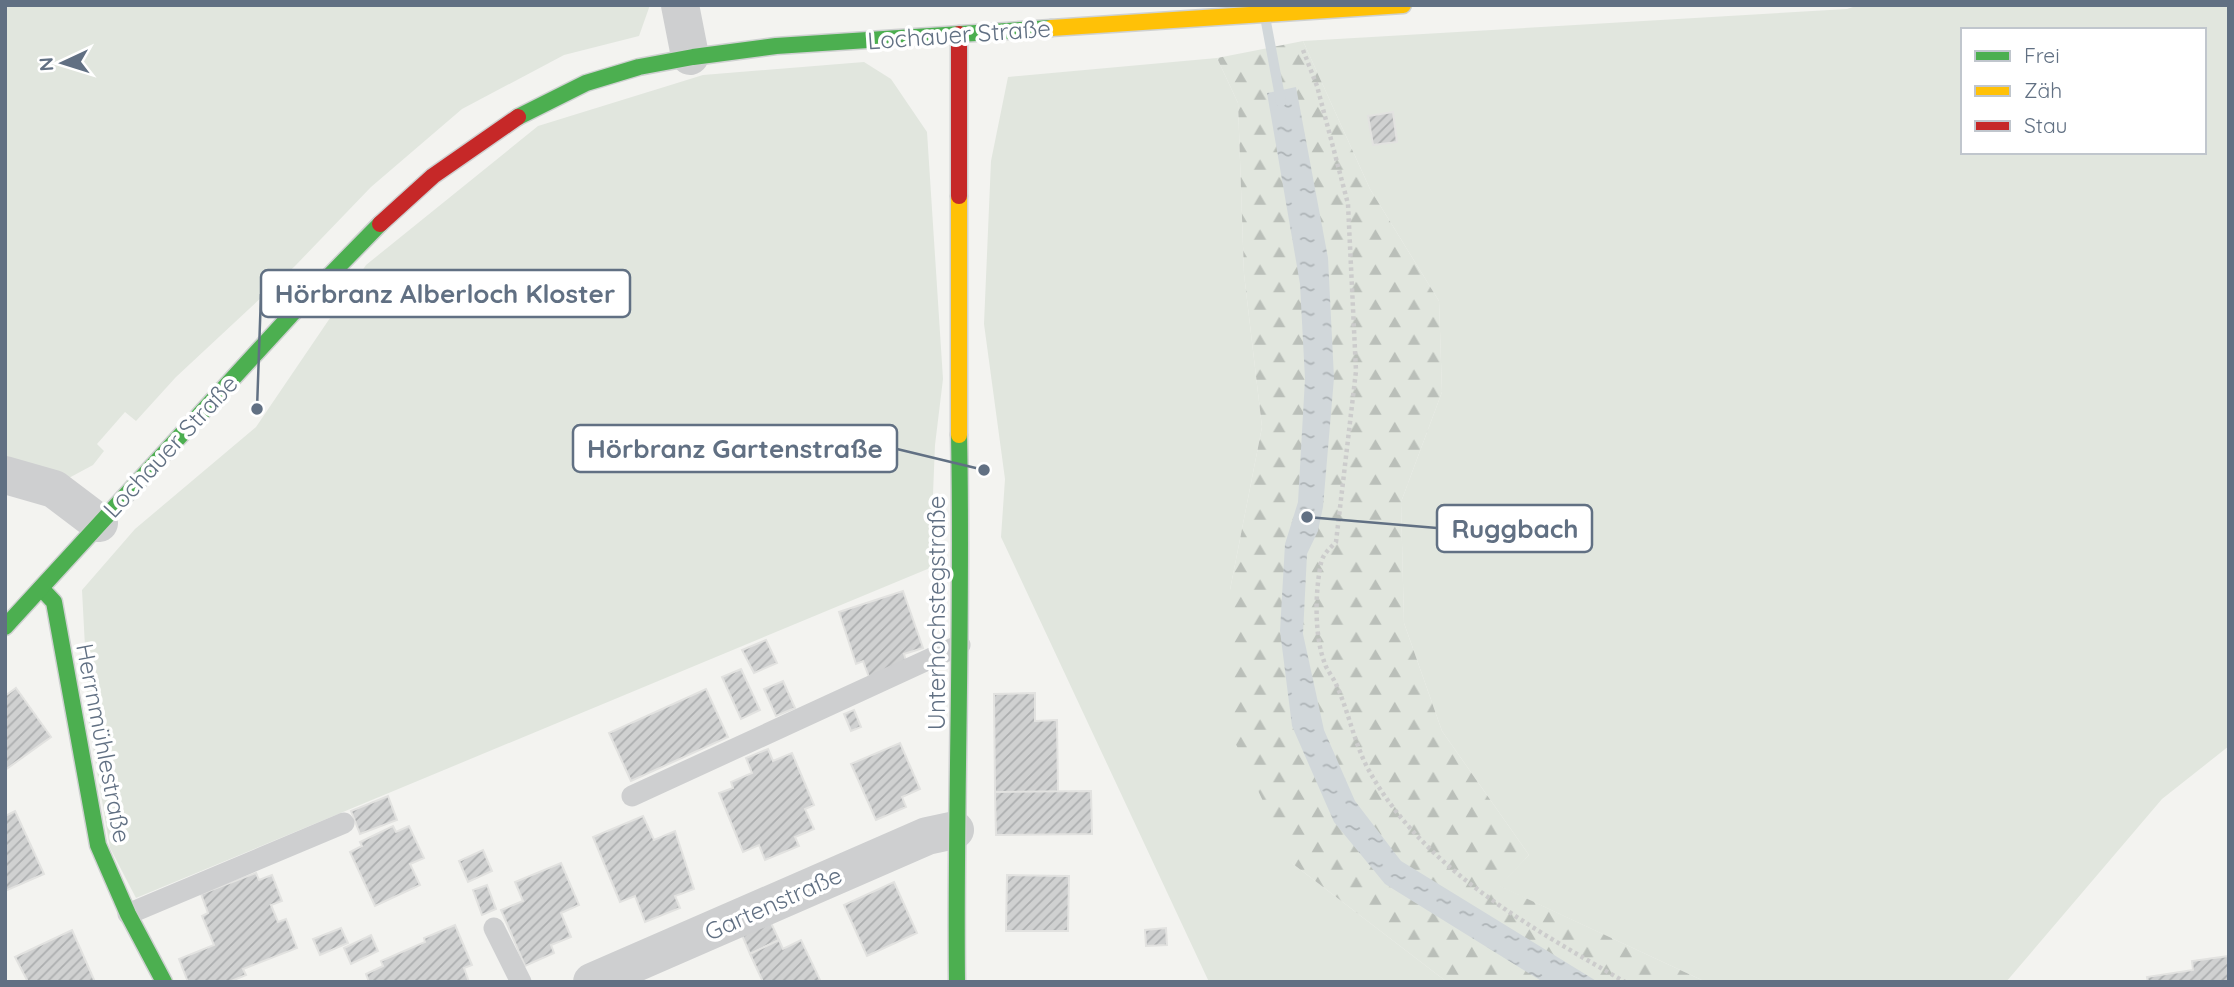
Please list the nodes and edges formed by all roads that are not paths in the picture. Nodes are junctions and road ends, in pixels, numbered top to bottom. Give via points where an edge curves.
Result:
1 (680, 5) edge
2 (1403, 5) edge
3 (959, 34) junction
4 (690, 56) junction
5 (5, 475) edge
6 (99, 523) junction
7 (41, 588) junction
8 (5, 627) edge
9 (960, 645) junction
10 (632, 796) dead end
11 (344, 822) dead end
12 (956, 830) junction
13 (128, 914) junction
14 (494, 928) dead end
15 (164, 982) edge
16 (521, 982) edge
17 (592, 982) edge
18 (957, 982) edge

1 - 4 street
2 - 3 street, Lochauer Straße
3 - 4 street, Lochauer Straße
3 - 9 street, Unterhochstegstraße
4 - 6 street, Lochauer Straße via 620,71 562,93 457,154 375,228
5 - 6 street via 54,489
6 - 7 street, Lochauer Straße
7 - 8 street, Lochauer Straße
7 - 13 street, Herrnmühlestraße via 54,602 99,845
9 - 10 lane
9 - 12 street, Unterhochstegstraße
11 - 13 lane
12 - 17 street, Gartenstraße via 927,836
12 - 18 street, Unterhochstegstraße
13 - 15 street, Herrnmühlestraße
14 - 16 lane

